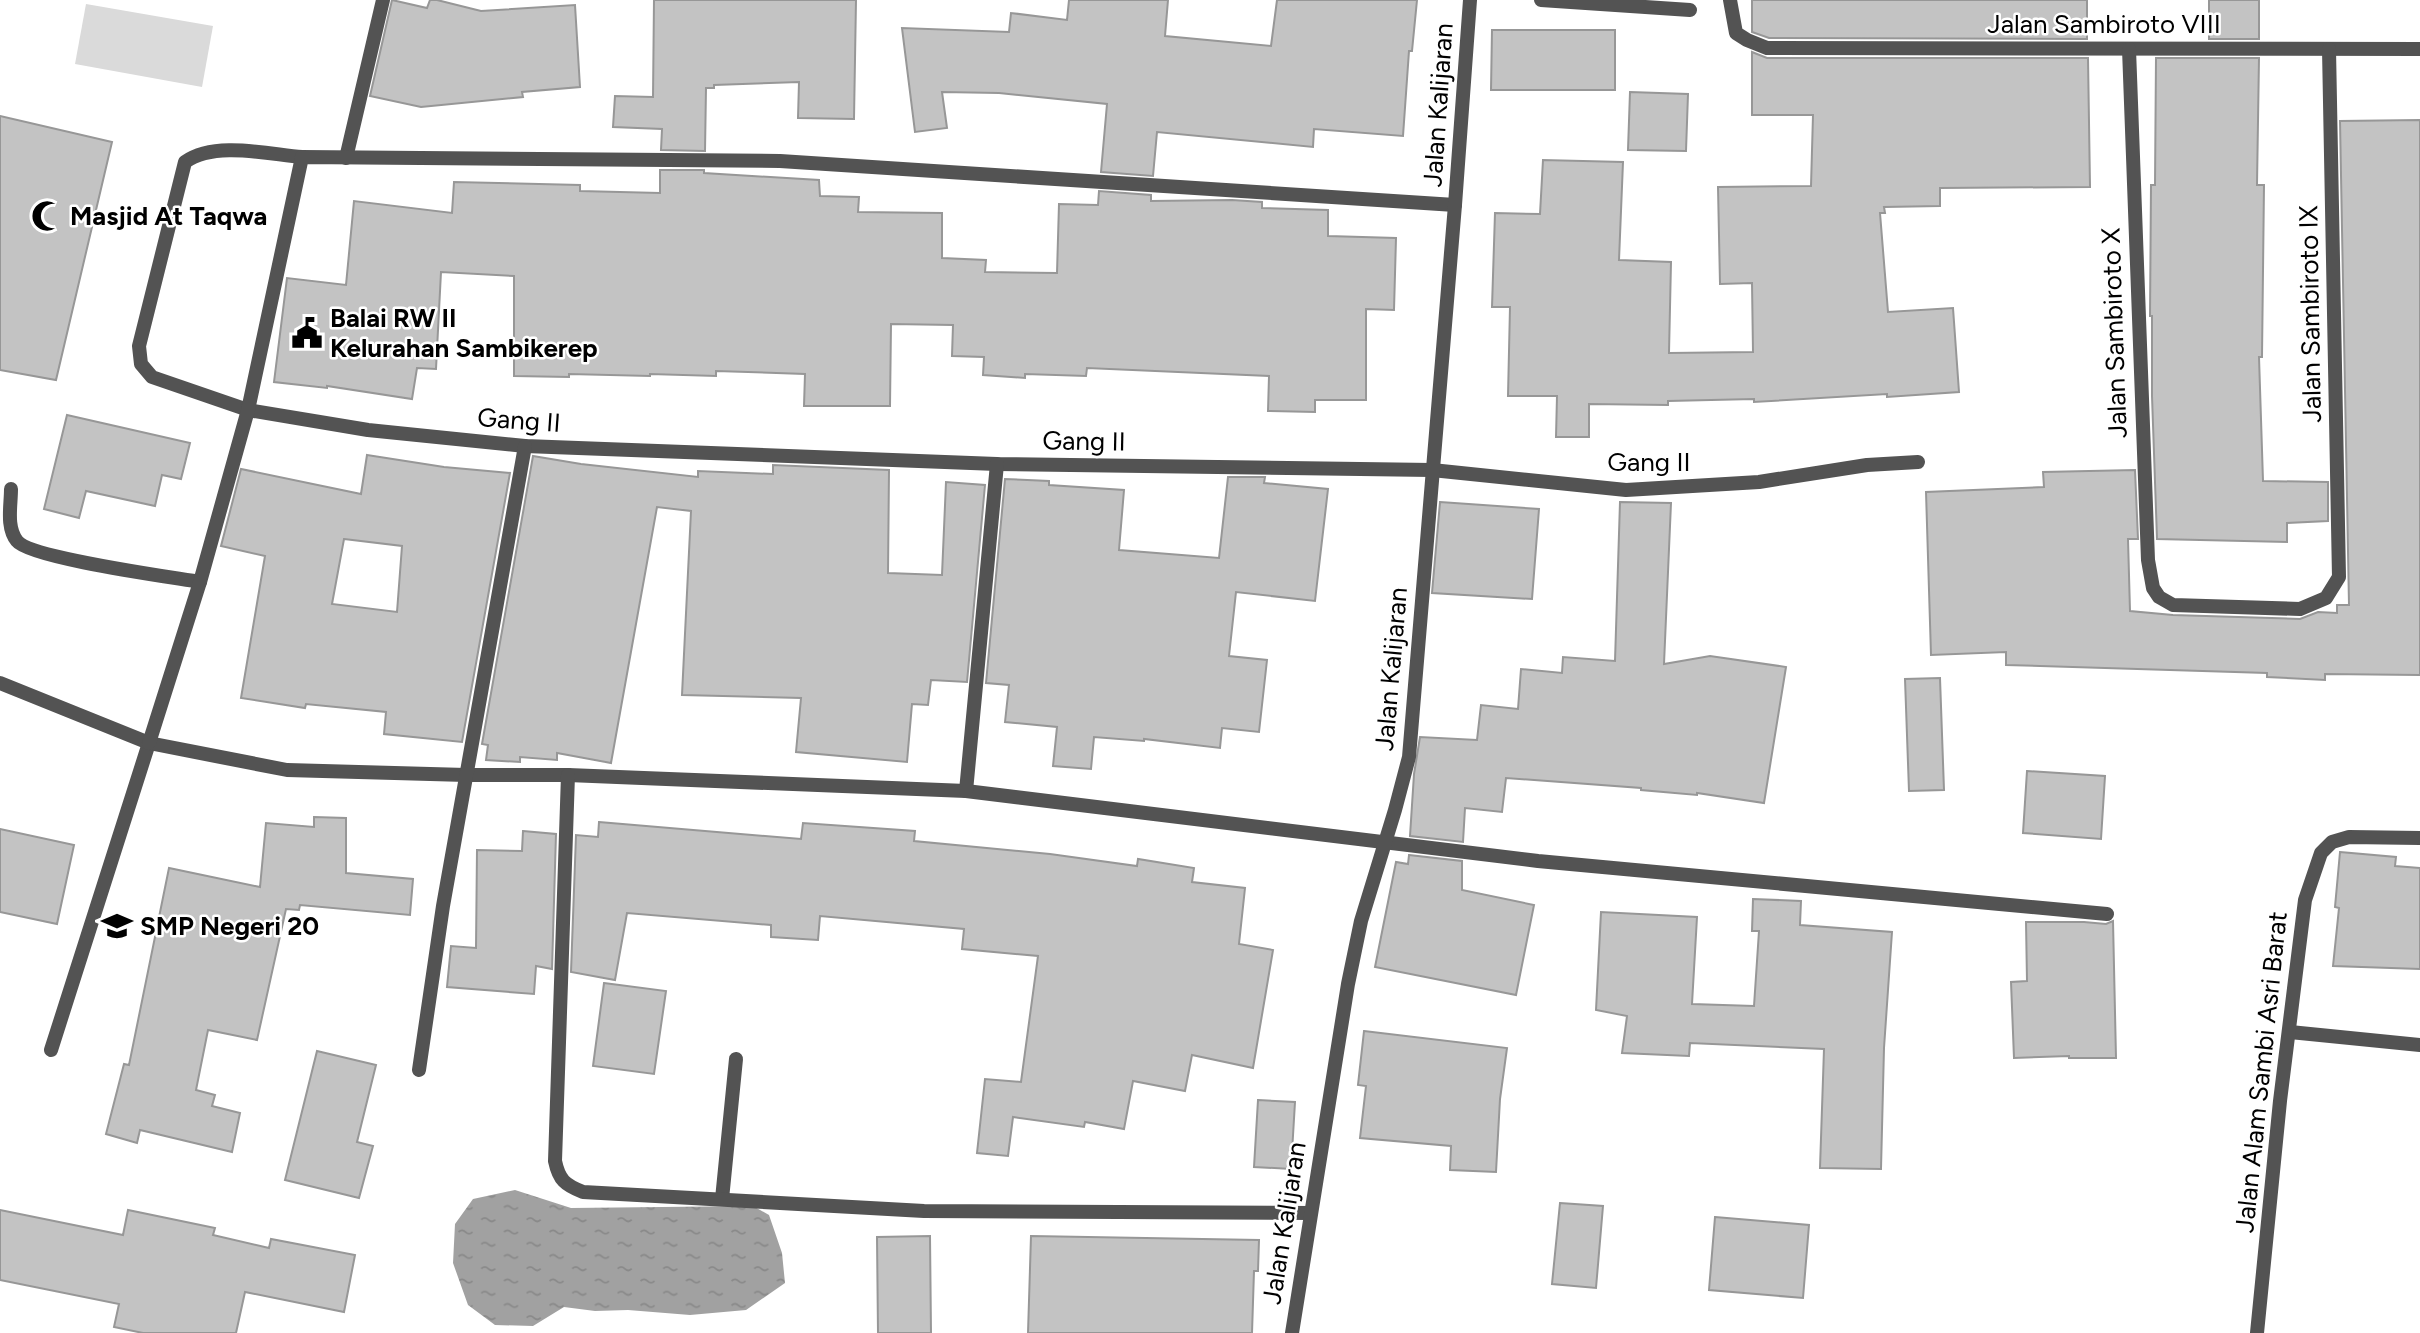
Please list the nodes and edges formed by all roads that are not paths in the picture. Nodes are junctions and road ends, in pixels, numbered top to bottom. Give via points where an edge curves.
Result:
1 (383, 0) edge
2 (1470, 0) edge
3 (1541, 0) edge
4 (1730, 0) edge
5 (1690, 10) dead end
6 (2129, 49) junction
7 (2329, 49) junction
8 (2420, 49) edge
9 (302, 157) junction
10 (346, 158) junction
11 (1455, 205) junction
12 (248, 410) junction
13 (525, 446) junction
14 (1918, 462) dead end
15 (996, 464) junction
16 (1432, 470) junction
17 (11, 489) dead end
18 (2339, 577) joint
19 (200, 582) junction
20 (0, 683) edge
21 (149, 743) junction
22 (466, 775) junction
23 (568, 775) junction
24 (966, 791) junction
25 (2420, 838) edge
26 (1385, 844) junction
27 (2107, 914) dead end
28 (2290, 1032) junction
29 (2420, 1045) edge
30 (51, 1050) dead end
31 (736, 1059) dead end
32 (419, 1070) dead end
33 (722, 1199) junction
34 (1310, 1213) junction
35 (1292, 1333) edge
36 (2257, 1333) edge

1 - 10 street
2 - 11 street, Jalan Kalijaran
3 - 5 street
4 - 6 street, Jalan Sambiroto VIII via 1736,33 1768,48
6 - 7 street, Jalan Sambiroto VIII
6 - 18 street, Jalan Sambiroto X via 2148,560 2153,588 2173,605 2300,609 2326,598
7 - 8 street, Jalan Sambiroto VIII
7 - 18 street, Jalan Sambiroto IX
9 - 10 street
9 - 12 street
9 - 12 street, Gang II via 225,150 196,155 185,162 139,346 141,364 152,377
10 - 11 street via 780,161
11 - 16 street, Jalan Kalijaran
12 - 13 street, Gang II via 368,430
12 - 19 street
13 - 15 street, Gang II
13 - 22 street
14 - 16 street, Gang II via 1759,482 1626,490
15 - 16 street, Gang II
15 - 24 street
16 - 26 street, Jalan Kalijaran via 1409,757
17 - 19 street via 10,531 19,545 48,555
19 - 21 street
20 - 21 street
21 - 22 street via 287,770
21 - 30 street
22 - 23 street
22 - 32 street
23 - 24 street
23 - 33 street via 558,1177 583,1192
24 - 26 street
25 - 28 street, Jalan Alam Sambi Asri Barat via 2349,837 2332,842 2321,853 2305,900
26 - 27 street
26 - 34 street, Jalan Kalijaran via 1361,921 1348,984
28 - 29 street
28 - 36 street, Jalan Alam Sambi Asri Barat
31 - 33 street
33 - 34 street via 923,1211
34 - 35 street, Jalan Kalijaran

